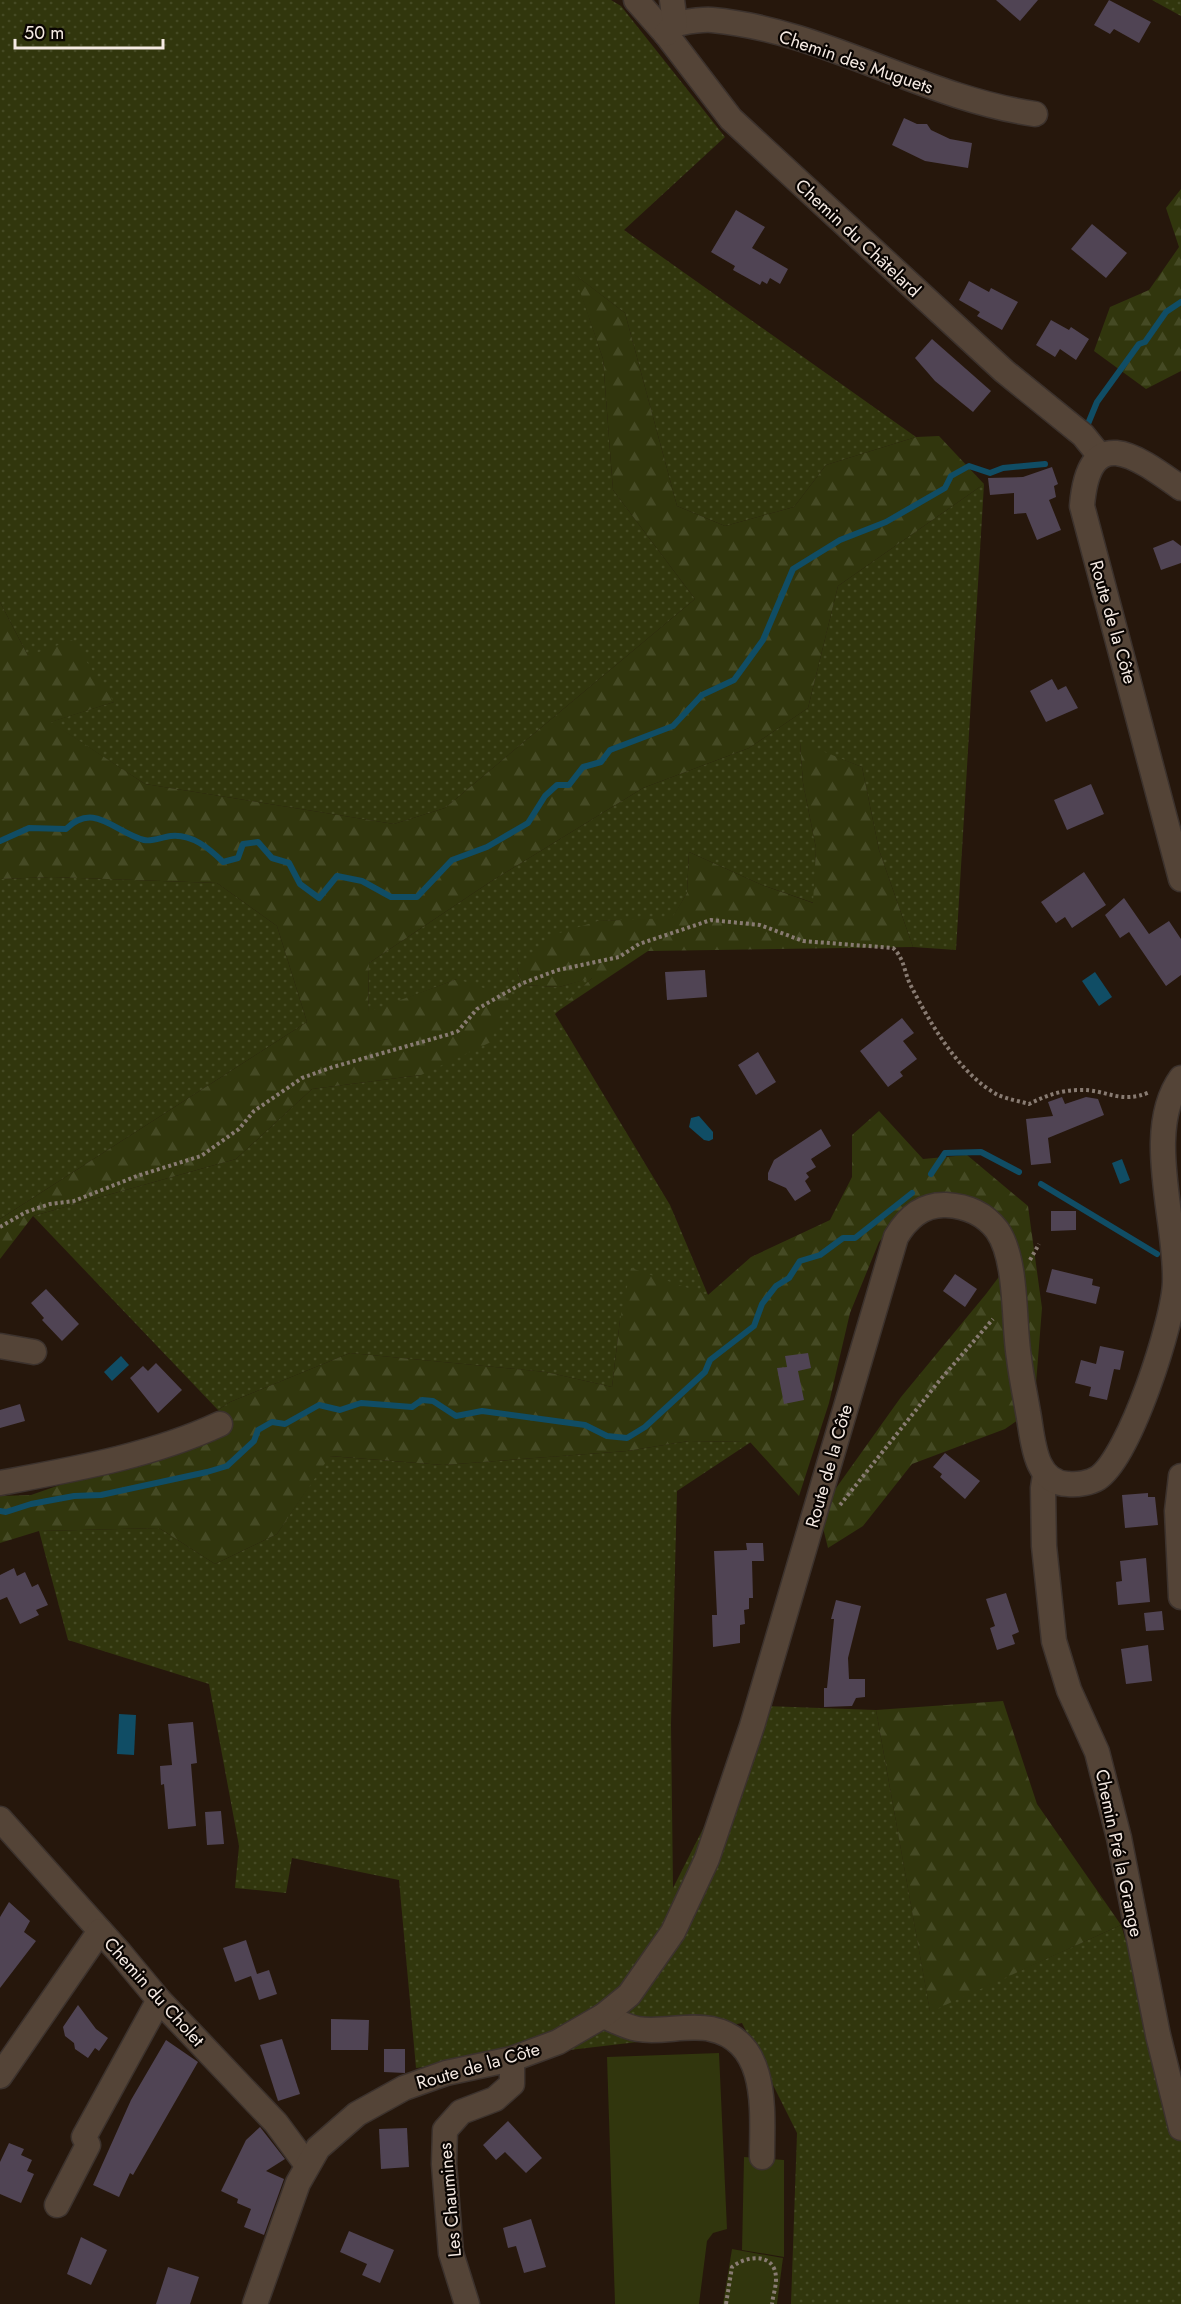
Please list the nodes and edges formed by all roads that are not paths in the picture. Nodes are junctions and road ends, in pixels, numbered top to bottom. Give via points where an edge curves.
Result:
1 (636, 0) edge
2 (671, 19) edge
3 (1035, 114) dead end
4 (1100, 456) junction
5 (1181, 488) edge
6 (1181, 879) edge
7 (1178, 1082) edge
8 (1178, 1285) edge
9 (0, 1346) edge
10 (34, 1352) dead end
11 (220, 1424) dead end
12 (1045, 1475) junction
13 (1181, 1476) edge
14 (0, 1483) edge
15 (1181, 1597) edge
16 (0, 1819) edge
17 (100, 1931) junction
18 (159, 2001) junction
19 (603, 2016) junction
20 (512, 2059) junction
21 (0, 2076) edge
22 (1181, 2128) edge
23 (762, 2157) dead end
24 (307, 2165) junction
25 (57, 2205) dead end
26 (255, 2304) edge
27 (467, 2304) edge

1 - 2 street, Chemin du Châtelard
2 - 3 street, Chemin des Muguets via 710,20 761,29 857,59 944,93 997,109
2 - 4 street, Chemin du Châtelard via 730,119 1004,371 1083,435
4 - 5 street via 1121,453 1136,457
4 - 6 street, Route de la Côte via 1089,468 1082,506
7 - 8 street via 1164,1117 1163,1155
8 - 12 street via 1160,1355 1110,1465 1098,1478 1082,1484 1064,1484
9 - 10 street
11 - 14 street via 126,1458
12 - 19 street, Route de la Côte via 1035,1456 1019,1359 1010,1268 1002,1240 980,1214 935,1204 904,1223 896,1237 752,1726 689,1901 653,1964 629,1995
12 - 22 street, Chemin Pré la Grange via 1044,1546 1054,1641 1069,1690 1097,1752
13 - 15 street via 1177,1511
16 - 17 street, Chemin du Cholet
17 - 18 street, Chemin du Cholet
17 - 21 street
18 - 24 street, Chemin du Cholet via 276,2123
18 - 25 street via 84,2137 88,2145
19 - 20 street, Route de la Côte via 558,2042
19 - 23 street via 637,2029 712,2029 738,2042 751,2058 762,2091
20 - 24 street, Route de la Côte via 446,2073 379,2100 318,2148
20 - 27 street, Les Chaumines via 512,2084 495,2099 461,2112 445,2130 451,2253
24 - 26 street, Route de la Côte

